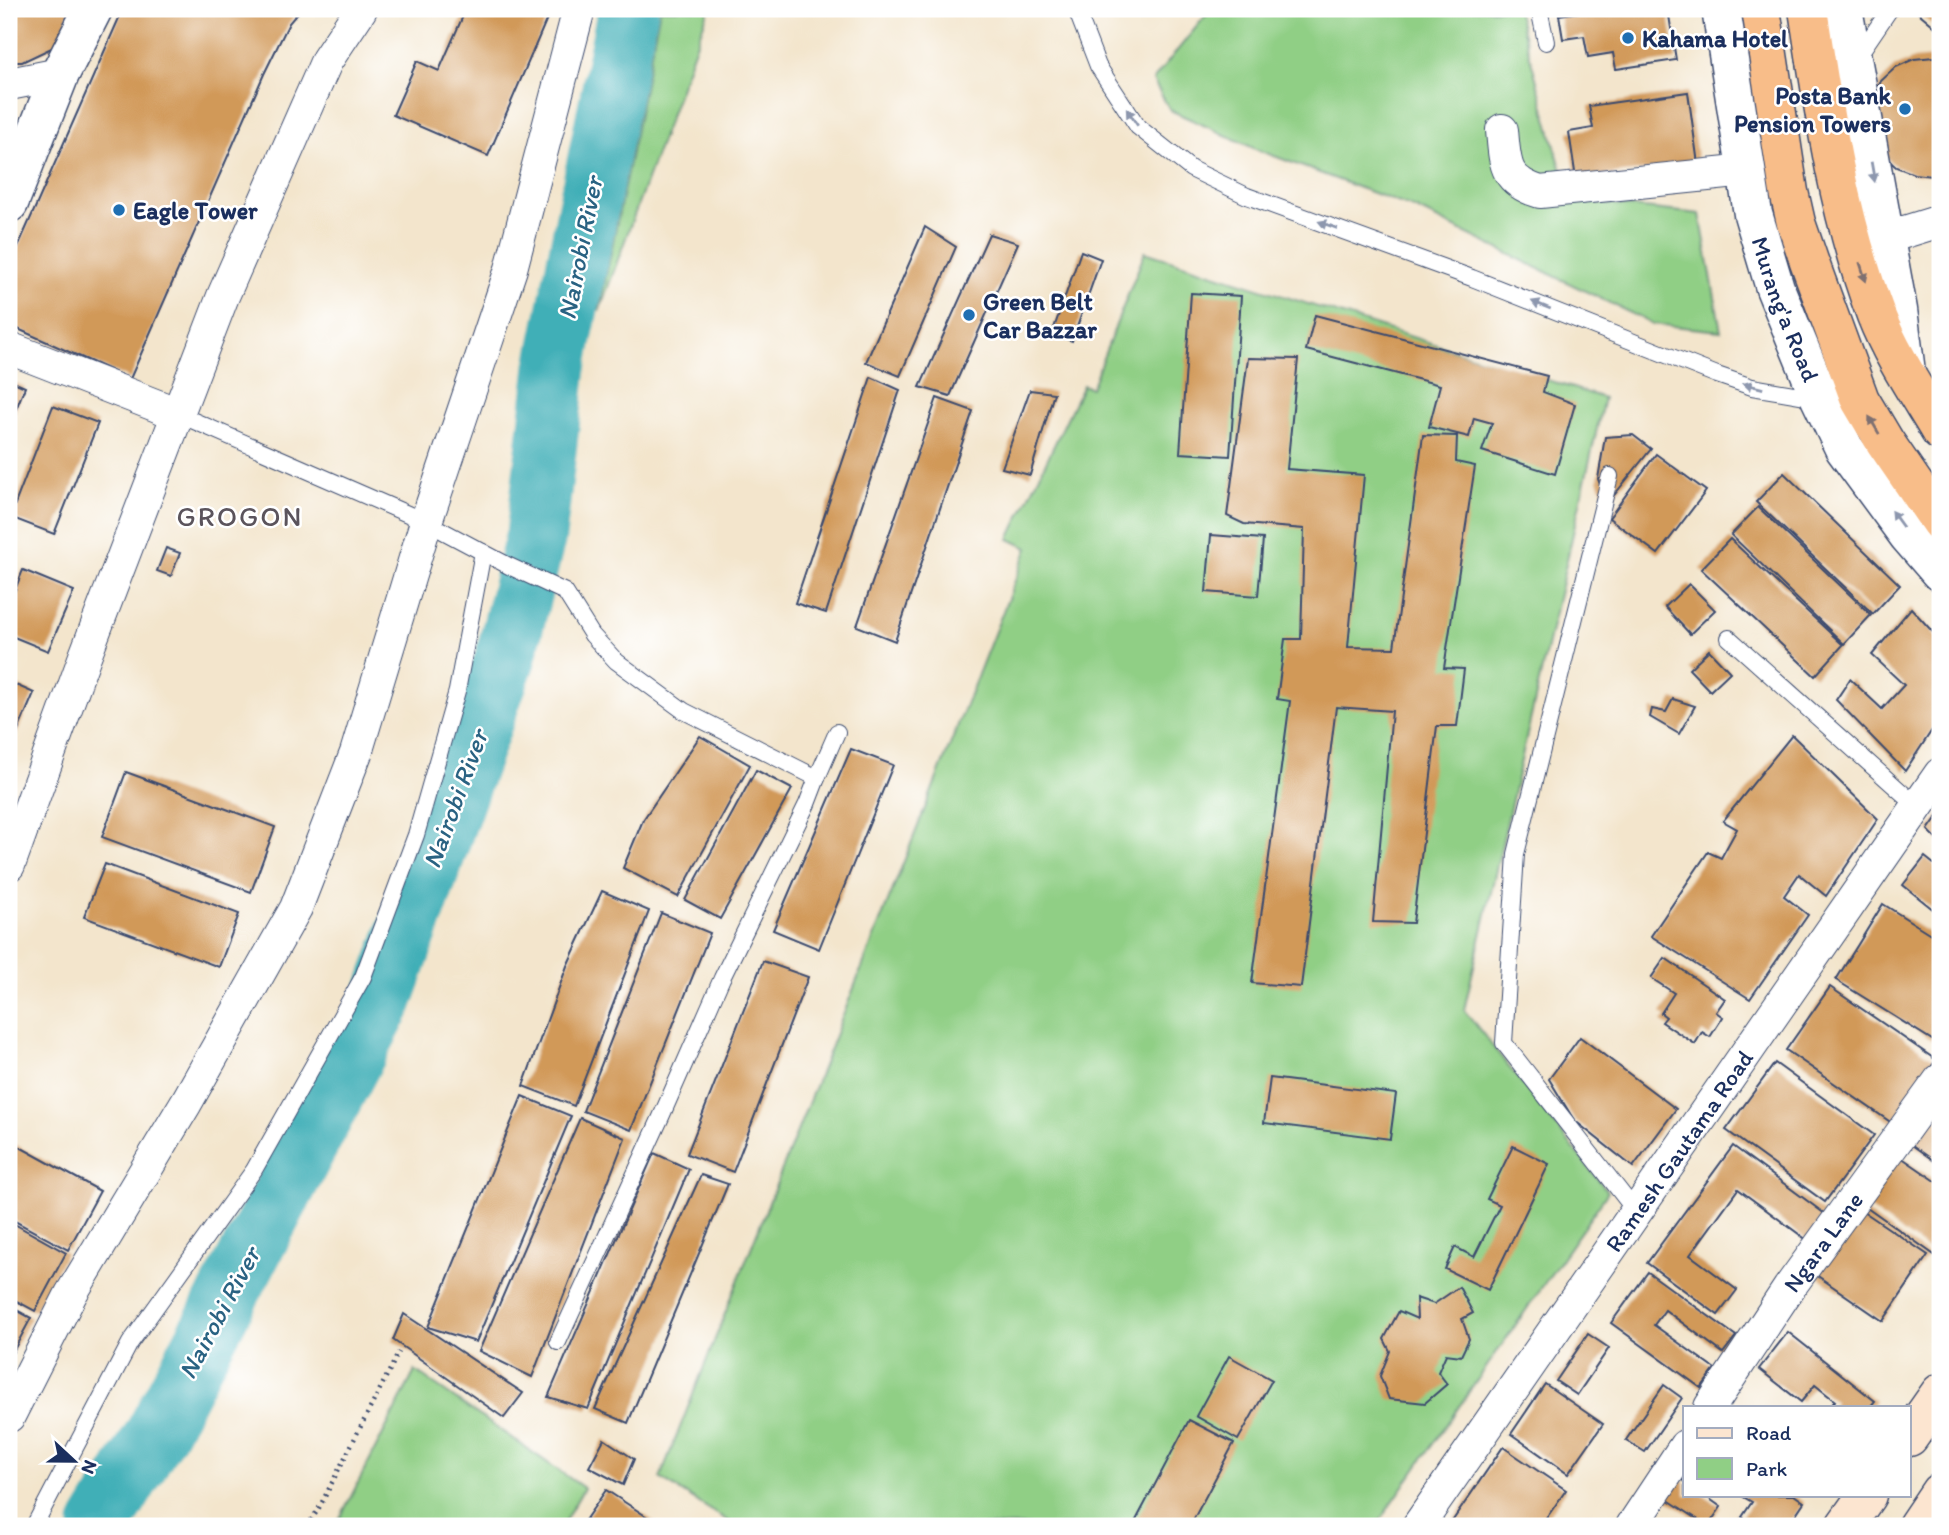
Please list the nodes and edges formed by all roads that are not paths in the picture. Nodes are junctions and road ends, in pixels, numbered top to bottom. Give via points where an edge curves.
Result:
1 (93, 9) edge
2 (361, 9) edge
3 (579, 9) edge
4 (1076, 9) edge
5 (1539, 9) edge
6 (1721, 9) edge
7 (1761, 9) edge
8 (1808, 9) edge
9 (1843, 9) edge
10 (1890, 9) edge
11 (1546, 42) dead end
12 (1853, 63) junction
13 (60, 74) junction
14 (9, 84) edge
15 (1502, 130) dead end
16 (1746, 171) junction
17 (9, 203) edge
18 (1940, 221) edge
19 (1885, 238) junction
20 (9, 348) edge
21 (1907, 376) junction
22 (1820, 398) junction
23 (178, 414) junction
24 (1940, 431) edge
25 (1610, 476) dead end
26 (426, 522) junction
27 (1940, 522) edge
28 (483, 552) junction
29 (1940, 572) edge
30 (1729, 638) dead end
31 (837, 732) dead end
32 (1940, 774) edge
33 (817, 778) junction
34 (1918, 807) junction
35 (9, 865) edge
36 (1940, 1080) edge
37 (1637, 1213) junction
38 (558, 1342) dead end
39 (1940, 1392) edge
40 (1711, 1406) edge
41 (9, 1416) edge
42 (1910, 1436) edge
43 (1683, 1449) edge
44 (1940, 1492) edge
45 (1866, 1496) edge
46 (34, 1526) edge
47 (1418, 1526) edge
48 (1632, 1526) edge
49 (1845, 1526) edge
50 (1917, 1526) edge

1 - 13 street
2 - 23 street via 327,60 223,296
3 - 26 street via 512,269
22 -> 4 lane via 1752,387 1247,196 1191,169 1138,127 1098,66
5 - 11 lane
6 - 16 street, Murang'a Road
27 -> 7 highway, Murang'a Road via 1860,400 1796,223
8 -> 21 highway via 1843,210 1877,316
9 - 12 street
10 - 12 lane
12 -> 19 street
13 - 14 street
13 - 17 street
15 - 16 street via 1505,167 1521,186 1540,192
16 - 22 street, Murang'a Road via 1753,214 1775,288
18 - 19 street
19 - 21 street
20 - 23 street
21 - 24 highway
29 -> 22 street, Murang'a Road via 1844,448
23 - 26 lane
23 - 35 street
25 - 37 lane via 1516,854 1504,1043
26 - 28 lane
26 - 41 street via 356,753 296,908 71,1294
28 - 33 lane via 565,592 592,635 616,661 684,711
28 - 46 lane via 453,704 416,835 363,977 254,1170 130,1343
30 - 34 lane
31 - 33 lane
32 - 34 street, Ramesh Gautama Road
33 - 38 lane
34 - 37 street, Ramesh Gautama Road
36 - 40 street, Ngara Lane via 1789,1288
37 - 47 street, Ramesh Gautama Road
39 - 42 main road
43 - 48 street
44 - 50 main road
45 - 49 main road

